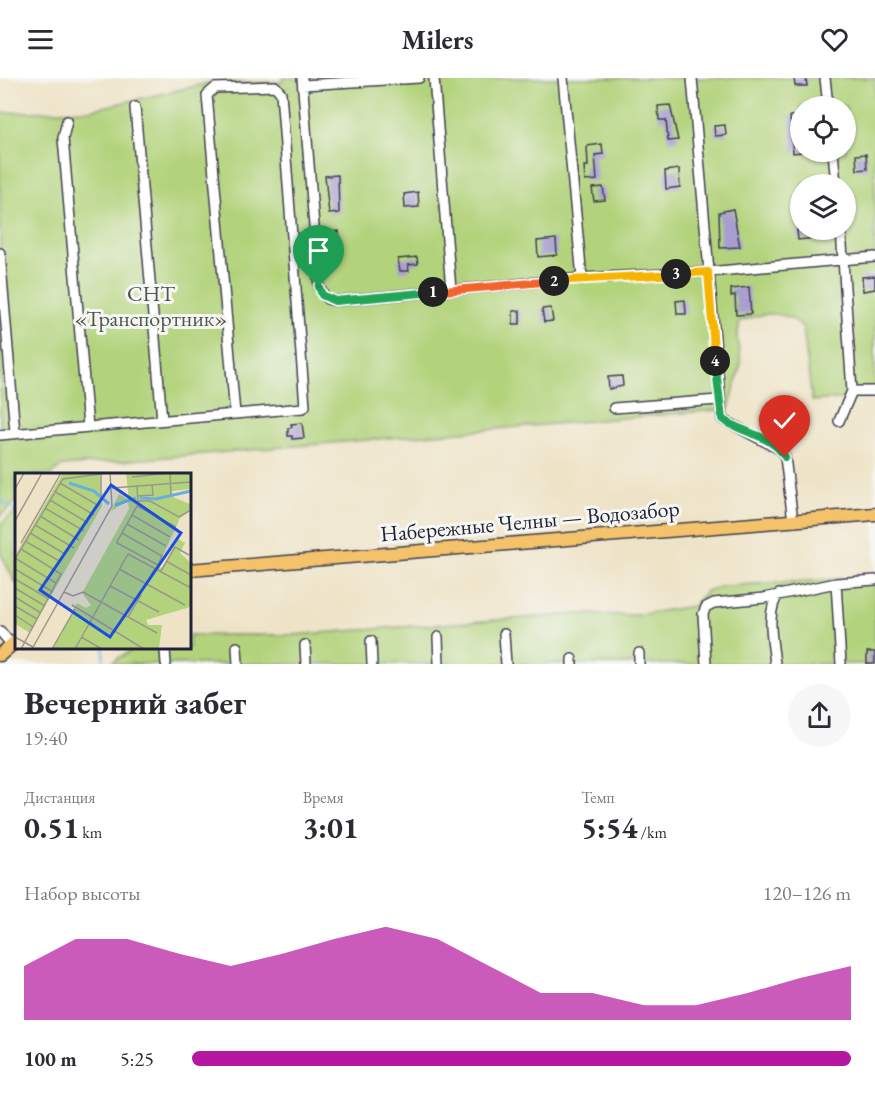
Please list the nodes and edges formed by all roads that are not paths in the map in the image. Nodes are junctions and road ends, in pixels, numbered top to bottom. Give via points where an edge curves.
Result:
1 (419, 78) edge
2 (434, 78) edge
3 (563, 78) edge
4 (692, 78) edge
5 (825, 78) edge
6 (302, 81) edge
7 (827, 96) edge
8 (135, 107) dead end
9 (67, 121) dead end
10 (841, 240) edge
11 (0, 253) edge
12 (875, 257) edge
13 (844, 260) junction
14 (708, 272) junction
15 (582, 278) junction
16 (451, 290) junction
17 (852, 391) junction
18 (875, 391) edge
19 (718, 400) junction
20 (614, 408) dead end
21 (235, 414) junction
22 (162, 420) junction
23 (838, 421) dead end
24 (88, 427) junction
25 (15, 433) junction
26 (0, 435) edge
27 (875, 514) edge
28 (793, 521) junction
29 (190, 570) edge
30 (875, 580) edge
31 (836, 583) junction
32 (779, 594) junction
33 (0, 631) edge
34 (504, 634) dead end
35 (438, 637) dead end
36 (370, 641) dead end
37 (14, 643) edge
38 (305, 645) dead end
39 (237, 647) dead end
40 (165, 650) dead end
41 (639, 653) dead end
42 (0, 655) edge
43 (166, 664) edge
44 (238, 664) edge
45 (306, 664) edge
46 (372, 664) edge
47 (439, 664) edge
48 (506, 664) edge
49 (639, 664) edge
50 (706, 664) edge
51 (775, 664) edge
52 (841, 664) edge

1 - 6 street
2 - 16 street
3 - 15 street
4 - 14 street
5 - 7 street
6 - 16 street via 322,295 335,301
8 - 22 street
9 - 24 street via 63,138
10 - 13 street
11 - 25 street
12 - 13 street
13 - 14 street
13 - 17 street
14 - 15 street
14 - 19 street
15 - 16 street
17 - 18 street
17 - 23 street
19 - 20 street
19 - 28 street via 722,419 781,450
21 - 21 street via 207,95 215,88 275,86 281,93 307,400 303,408
21 - 22 street
22 - 24 street
24 - 25 street
25 - 26 street
27 - 28 main road, Набережные Челны — Водозабор
28 - 29 main road, Набережные Челны — Водозабор
30 - 31 street
31 - 32 street
31 - 52 street
32 - 50 street via 706,607
32 - 51 street via 772,611
33 - 37 street
34 - 48 street
35 - 47 street
36 - 46 street
37 - 42 main road
38 - 45 street
39 - 44 street
40 - 43 street
41 - 49 street

